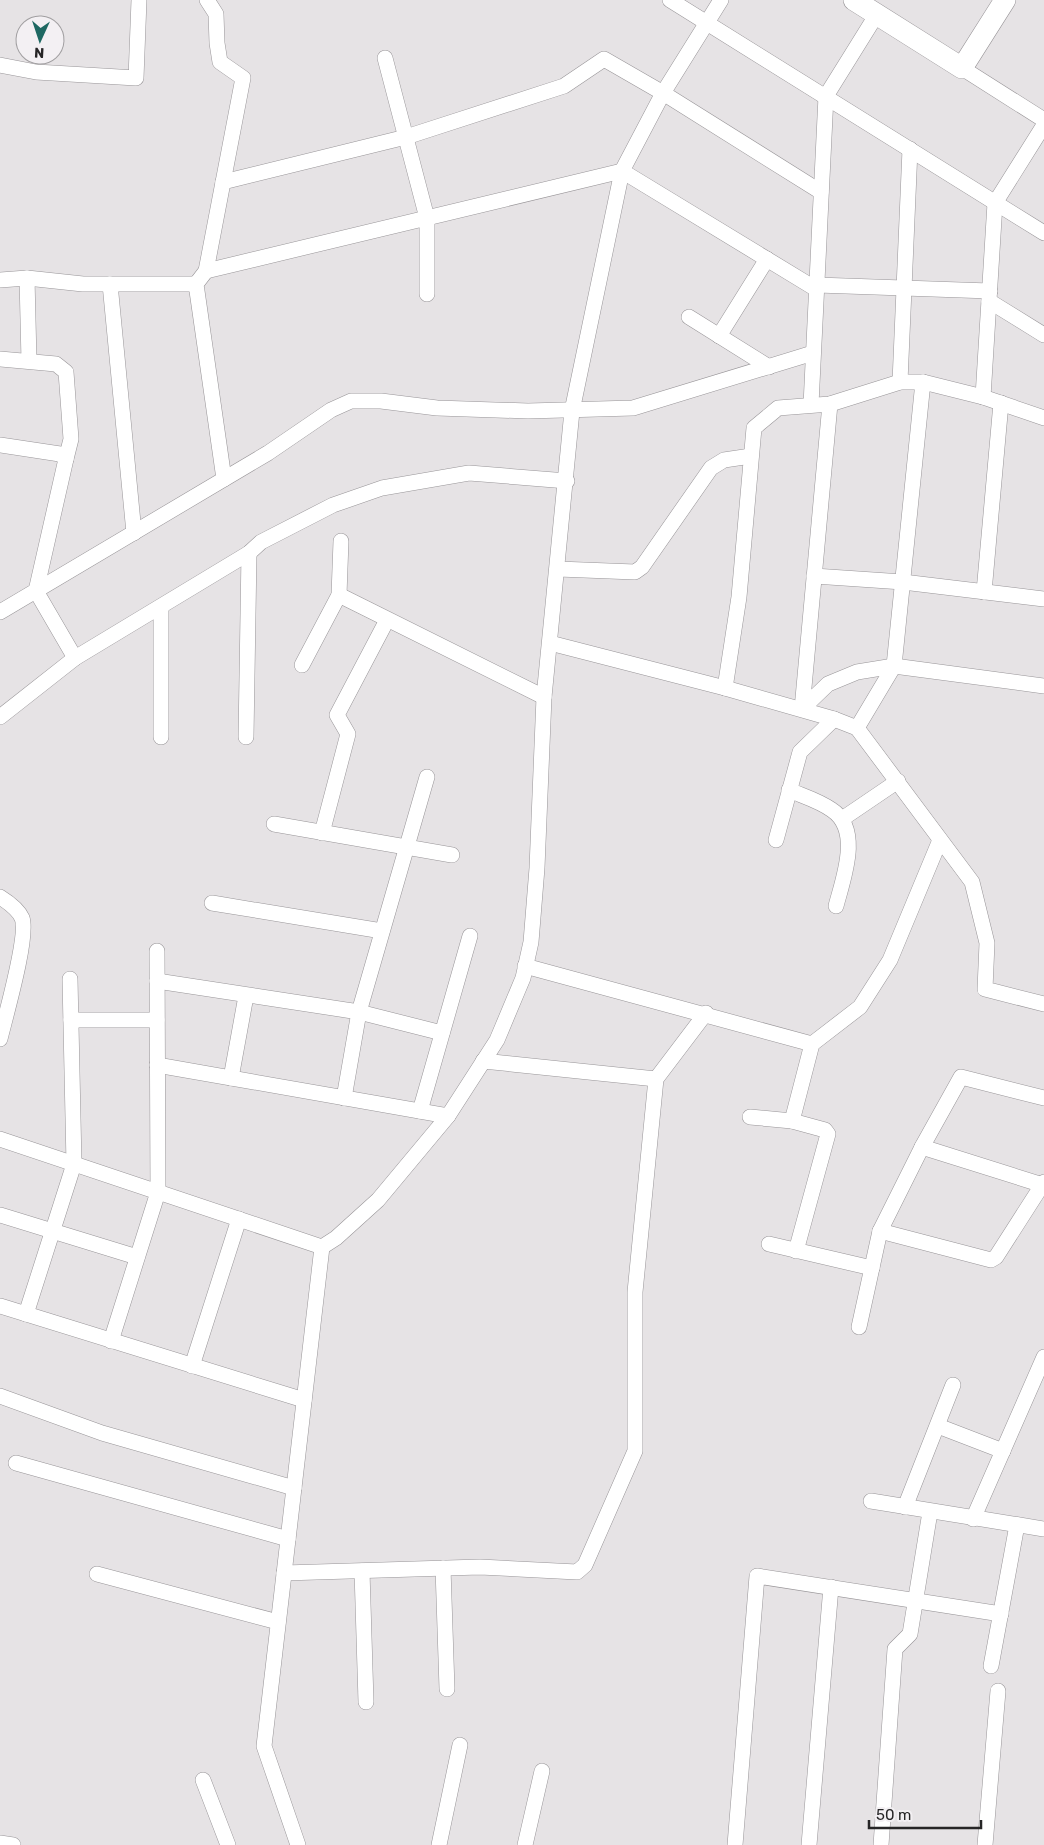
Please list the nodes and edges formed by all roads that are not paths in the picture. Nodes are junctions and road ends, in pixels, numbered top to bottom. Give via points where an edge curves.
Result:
1 (138, 0) edge
2 (207, 0) edge
3 (670, 0) edge
4 (721, 0) edge
5 (854, 0) edge
6 (1005, 0) edge
7 (877, 14) junction
8 (707, 23) junction
9 (385, 58) dead end
10 (0, 64) edge
11 (962, 68) junction
12 (663, 93) junction
13 (826, 96) junction
14 (1044, 120) edge
15 (1044, 125) edge
16 (406, 138) junction
17 (910, 149) junction
18 (622, 171) junction
19 (223, 182) junction
20 (821, 192) junction
21 (995, 203) junction
22 (427, 218) junction
23 (1044, 233) edge
24 (766, 259) junction
25 (206, 270) junction
26 (27, 278) junction
27 (0, 280) edge
28 (110, 284) junction
29 (196, 284) junction
30 (817, 287) junction
31 (905, 288) junction
32 (427, 294) dead end
33 (990, 296) junction
34 (689, 317) dead end
35 (1044, 335) edge
36 (719, 336) junction
37 (813, 353) junction
38 (0, 359) edge
39 (29, 361) junction
40 (769, 366) junction
41 (900, 382) junction
42 (924, 382) junction
43 (984, 397) junction
44 (1001, 402) junction
45 (830, 404) junction
46 (811, 405) junction
47 (572, 411) junction
48 (1044, 418) edge
49 (0, 445) edge
50 (751, 456) junction
51 (66, 458) junction
52 (224, 479) junction
53 (567, 481) junction
54 (134, 532) junction
55 (341, 541) dead end
56 (249, 553) junction
57 (558, 569) junction
58 (814, 576) junction
59 (903, 582) junction
60 (36, 591) junction
61 (984, 592) junction
62 (339, 595) junction
63 (1044, 599) edge
64 (161, 608) junction
65 (0, 612) edge
66 (387, 620) junction
67 (550, 643) junction
68 (75, 658) junction
69 (302, 665) dead end
70 (894, 666) junction
71 (1044, 686) edge
72 (725, 688) junction
73 (544, 697) junction
74 (802, 709) junction
75 (0, 717) edge
76 (834, 719) junction
77 (857, 728) junction
78 (161, 737) dead end
79 (246, 737) dead end
80 (427, 777) dead end
81 (898, 781) junction
82 (789, 790) junction
83 (842, 819) junction
84 (274, 824) dead end
85 (322, 832) junction
86 (776, 840) dead end
87 (940, 840) junction
88 (406, 847) junction
89 (452, 856) dead end
90 (0, 897) edge
91 (212, 903) dead end
92 (836, 906) dead end
93 (382, 931) junction
94 (470, 936) dead end
95 (157, 952) dead end
96 (525, 966) junction
97 (70, 979) dead end
98 (157, 981) junction
99 (246, 996) junction
100 (1044, 1004) edge
101 (359, 1012) junction
102 (706, 1013) junction
103 (71, 1020) junction
104 (157, 1020) junction
105 (442, 1033) junction
106 (0, 1040) edge
107 (812, 1044) junction
108 (483, 1061) junction
109 (157, 1066) junction
110 (231, 1078) junction
111 (656, 1079) junction
112 (344, 1098) junction
113 (1044, 1098) edge
114 (420, 1111) junction
115 (448, 1116) junction
116 (750, 1117) dead end
117 (792, 1121) junction
118 (0, 1139) edge
119 (922, 1147) junction
120 (74, 1164) junction
121 (1043, 1184) edge
122 (158, 1192) junction
123 (1, 1217) edge
124 (238, 1219) junction
125 (52, 1231) junction
126 (880, 1231) junction
127 (769, 1244) dead end
128 (322, 1247) junction
129 (796, 1251) junction
130 (137, 1257) junction
131 (872, 1268) junction
132 (0, 1306) edge
133 (26, 1314) junction
134 (859, 1327) dead end
135 (111, 1341) junction
136 (1044, 1357) edge
137 (192, 1366) junction
138 (954, 1385) dead end
139 (0, 1396) edge
140 (304, 1400) junction
141 (938, 1426) junction
142 (1003, 1451) junction
143 (16, 1463) dead end
144 (294, 1488) junction
145 (871, 1501) dead end
146 (905, 1507) junction
147 (930, 1512) junction
148 (973, 1519) junction
149 (1017, 1525) junction
150 (1044, 1529) edge
151 (288, 1539) junction
152 (443, 1568) junction
153 (362, 1571) junction
154 (284, 1573) junction
155 (98, 1574) dead end
156 (831, 1587) junction
157 (916, 1601) junction
158 (1001, 1614) junction
159 (278, 1622) junction
160 (991, 1666) dead end
161 (447, 1689) dead end
162 (998, 1691) dead end
163 (366, 1702) dead end
164 (460, 1745) dead end
165 (542, 1771) dead end
166 (203, 1780) dead end
167 (0, 1843) edge
168 (13, 1845) edge
169 (228, 1845) edge
170 (298, 1845) edge
171 (439, 1845) edge
172 (525, 1845) edge
173 (735, 1845) edge
174 (809, 1845) edge
175 (881, 1845) edge
176 (985, 1845) edge

1 - 10 street via 136,78 36,72
2 - 19 street via 216,14 220,62 243,78
3 - 8 street
4 - 8 street
5 - 7 street
6 - 11 street
7 - 11 street
7 - 13 street
8 - 12 street
8 - 13 street
9 - 16 street
11 - 14 street
12 - 16 street via 604,59 564,86
12 - 18 street
12 - 20 street
13 - 17 street
13 - 20 street
15 - 21 street
16 - 19 street
16 - 22 street
17 - 21 street
17 - 31 street
18 - 22 street
18 - 24 street
18 - 47 street
19 - 25 street
20 - 30 street
21 - 23 street
21 - 33 street
22 - 25 street
22 - 32 street
24 - 30 street
24 - 36 street
25 - 29 street
26 - 27 street
26 - 28 street
26 - 39 street
28 - 29 street
28 - 54 street
29 - 52 street
30 - 31 street
30 - 37 street
31 - 33 street
31 - 41 street
33 - 35 street
33 - 43 street
34 - 36 street
36 - 40 street
37 - 40 street
37 - 46 street
38 - 39 street
39 - 51 street via 56,364 66,372 71,439
40 - 47 street via 633,408
41 - 42 street
41 - 45 street
42 - 43 street
42 - 59 street
43 - 44 street
44 - 48 street
44 - 61 street
45 - 46 street
45 - 58 street
46 - 50 street via 778,408 754,428
47 - 52 street via 437,408 351,401 331,410 268,454
47 - 53 street
49 - 51 street via 60,454
50 - 57 street via 724,460 710,468 642,567 635,572
50 - 72 street via 739,597
51 - 60 street
52 - 54 street
53 - 56 street via 469,473 382,488 333,505 261,542
53 - 57 street
54 - 60 street
55 - 62 street
56 - 64 street
56 - 79 street
57 - 67 street
58 - 59 street
58 - 74 street
59 - 61 street
59 - 70 street
60 - 65 street
60 - 68 street
61 - 63 street
62 - 66 street
62 - 69 street
64 - 68 street
64 - 78 street
66 - 73 street
66 - 85 street via 337,715 348,734
67 - 72 street
67 - 73 street
68 - 75 street
70 - 71 street
70 - 74 street via 858,672 828,684
70 - 77 street
72 - 74 street
73 - 96 street via 537,868 531,942
74 - 76 street
76 - 77 street
76 - 82 street via 800,752
77 - 81 street
80 - 88 street
81 - 83 street
81 - 87 street
82 - 83 street via 832,810
82 - 86 street
83 - 92 street via 849,843 846,870
84 - 85 street
85 - 88 street
87 - 100 street via 972,882 987,943 985,989
87 - 107 street via 890,960 860,1007
88 - 89 street
88 - 93 street
90 - 106 street via 23,919 22,940
91 - 93 street
93 - 101 street
94 - 105 street
95 - 98 street
96 - 102 street
96 - 108 street via 523,978 496,1040
97 - 103 street
98 - 99 street
98 - 104 street
99 - 101 street
99 - 110 street
101 - 105 street
101 - 112 street
102 - 107 street
102 - 111 street
103 - 104 street
103 - 120 street
104 - 109 street
105 - 114 street
107 - 117 street
108 - 111 street
108 - 115 street
109 - 110 street
109 - 122 street
110 - 112 street
111 - 152 street via 635,1292 635,1451 585,1565 577,1572
112 - 114 street
113 - 119 street via 961,1077
114 - 115 street
115 - 128 street via 378,1200
116 - 117 street
117 - 129 street via 825,1130 828,1134
118 - 120 street
119 - 121 street
119 - 126 street
120 - 122 street
120 - 125 street
121 - 126 street via 996,1258 990,1260
122 - 124 street
122 - 130 street
123 - 125 street
124 - 128 street
124 - 137 street
125 - 130 street
125 - 133 street
126 - 131 street
127 - 129 street
128 - 140 street
129 - 131 street
130 - 135 street
131 - 134 street
132 - 133 street
133 - 135 street
135 - 137 street
136 - 142 street
137 - 140 street
138 - 141 street
139 - 144 street via 102,1432
140 - 144 street
141 - 142 street
141 - 146 street
142 - 148 street
143 - 151 street
144 - 151 street
145 - 146 street
146 - 147 street
147 - 148 street
147 - 157 street
148 - 149 street
149 - 150 street
149 - 158 street
151 - 154 street
152 - 153 street
152 - 161 street
153 - 154 street
153 - 163 street
154 - 159 street
155 - 159 street
156 - 157 street
156 - 173 street via 757,1576
156 - 174 street
157 - 158 street
157 - 175 street via 910,1634 895,1649
158 - 160 street
159 - 170 street via 264,1746
162 - 176 street
164 - 171 street
165 - 172 street
166 - 169 street
167 - 168 street

